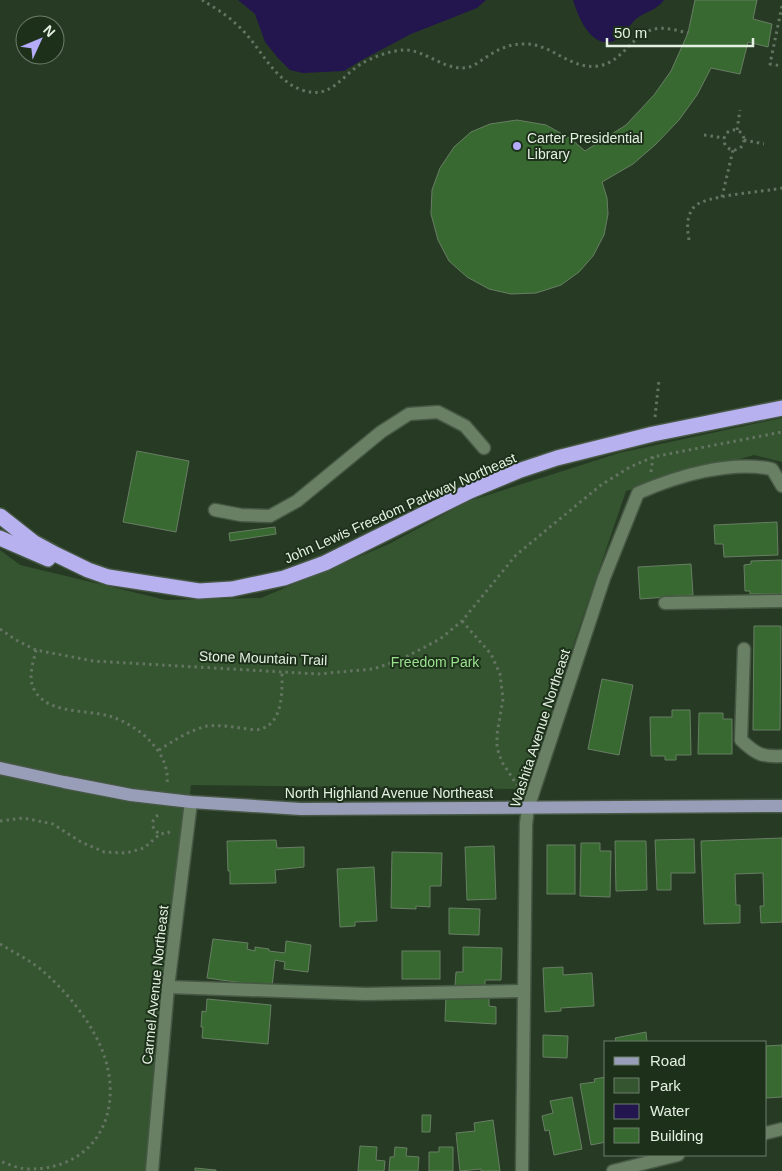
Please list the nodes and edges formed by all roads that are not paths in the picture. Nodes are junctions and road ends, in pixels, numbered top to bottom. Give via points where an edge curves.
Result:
1 (782, 408) edge
2 (484, 448) dead end
3 (782, 486) edge
4 (215, 510) dead end
5 (0, 516) edge
6 (0, 538) edge
7 (88, 570) junction
8 (782, 601) edge
9 (665, 603) dead end
10 (744, 649) dead end
11 (782, 756) edge
12 (0, 768) edge
13 (191, 802) junction
14 (782, 806) edge
15 (528, 808) junction
16 (168, 987) junction
17 (523, 991) junction
18 (782, 1129) edge
19 (767, 1133) edge
20 (674, 1156) edge
21 (152, 1171) edge
22 (522, 1171) edge
23 (613, 1171) edge

1 - 7 highway, John Lewis Freedom Parkway Northeast via 653,434 518,471 470,491 325,563 284,578 232,589 199,591 123,580
2 - 4 street via 465,426 438,412 410,414 381,432 297,501 270,516
3 - 15 street, Washita Avenue Northeast via 772,469 758,466 704,470 638,493 604,578
5 - 7 highway via 34,542
6 - 7 highway via 53,561
8 - 9 street
10 - 11 street via 741,740 754,753 767,757
12 - 13 main road, North Highland Avenue Northeast via 64,782
13 - 15 main road, North Highland Avenue Northeast via 301,809
13 - 16 street, Carmel Avenue Northeast
14 - 15 main road, North Highland Avenue Northeast
15 - 17 street, Washita Avenue Northeast
16 - 17 street via 365,994
16 - 21 street, Carmel Avenue Northeast
17 - 22 street, Washita Avenue Northeast
18 - 19 street
20 - 23 street

